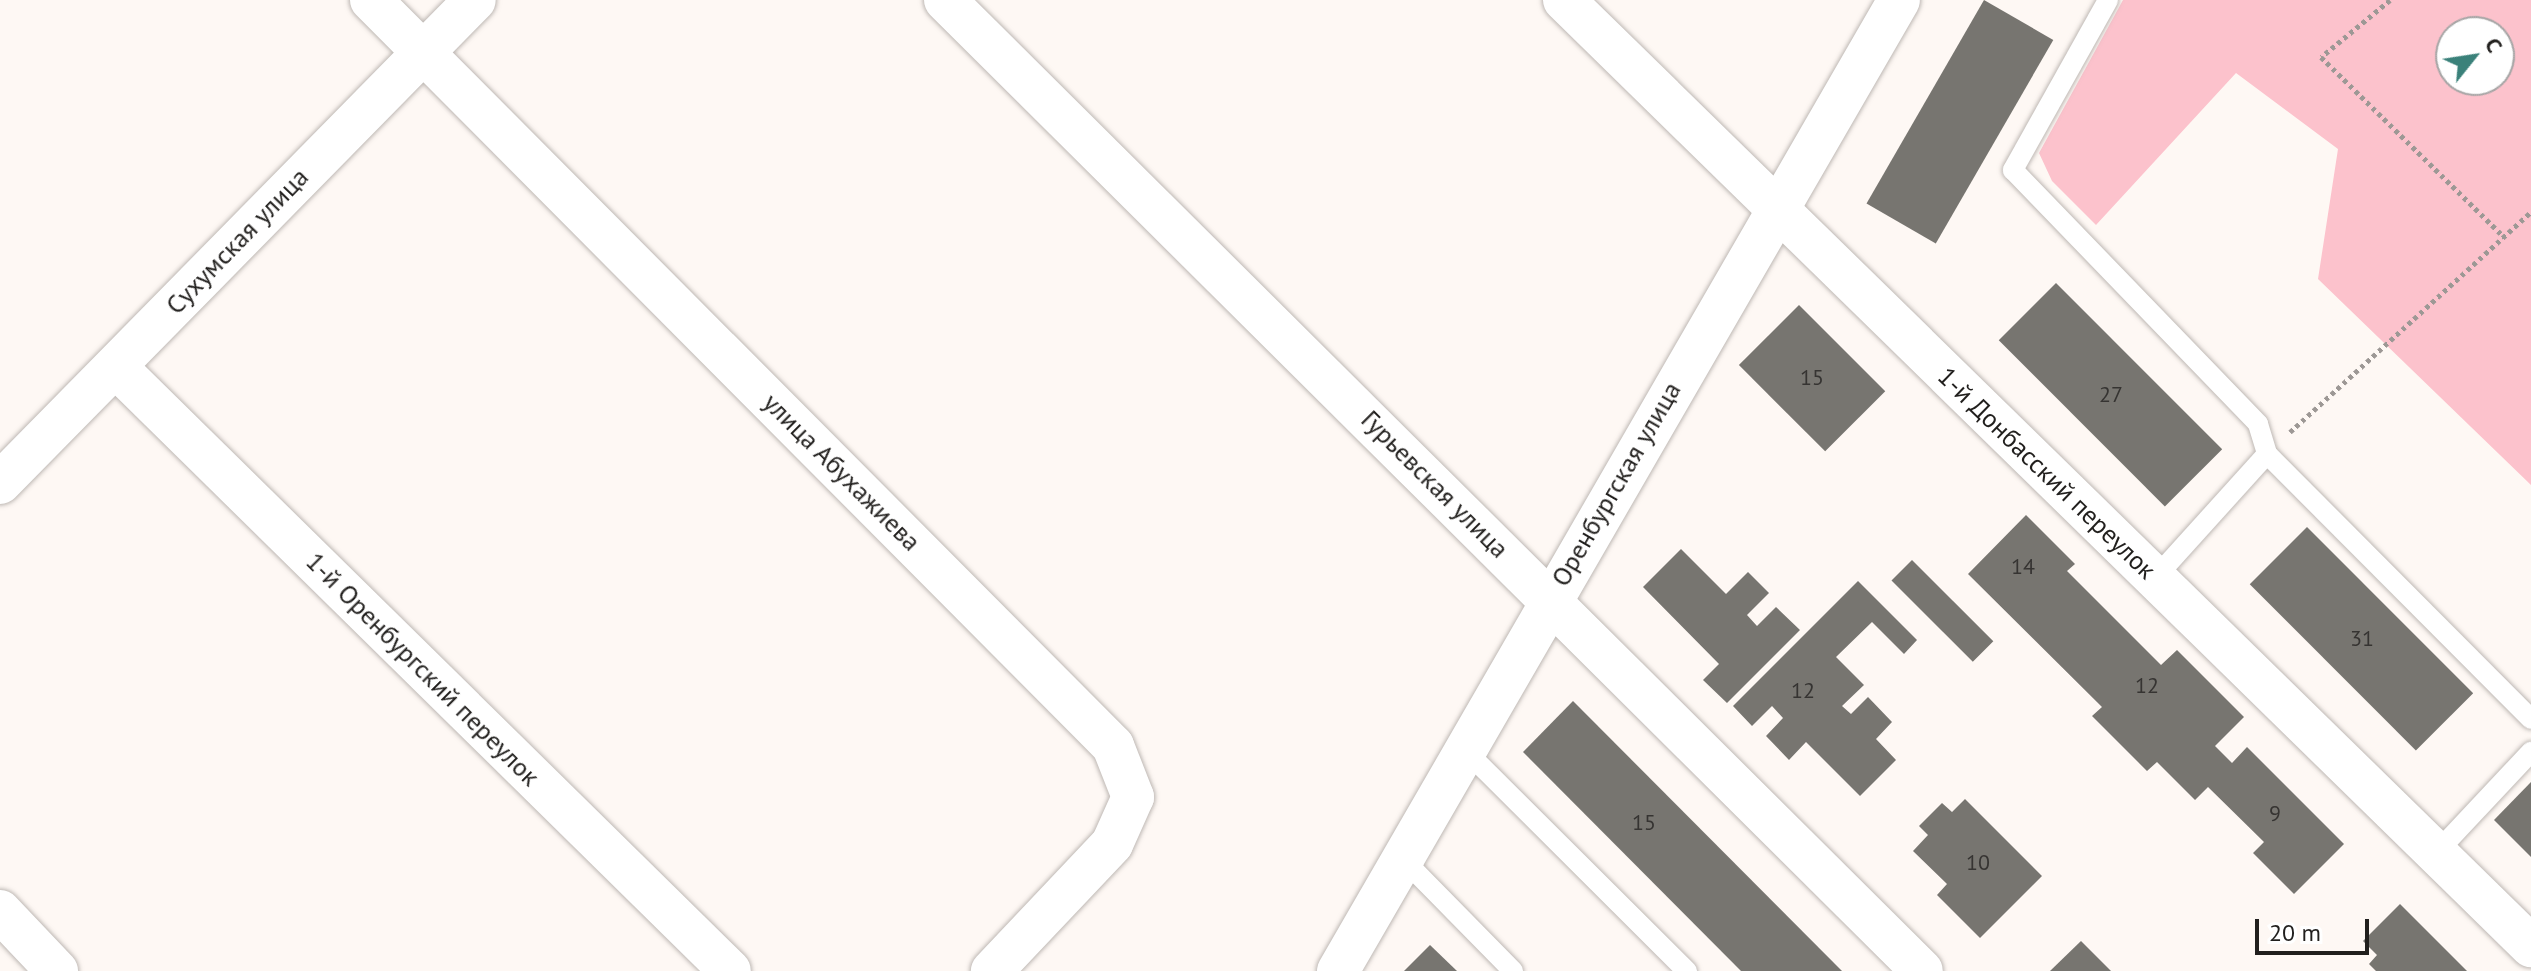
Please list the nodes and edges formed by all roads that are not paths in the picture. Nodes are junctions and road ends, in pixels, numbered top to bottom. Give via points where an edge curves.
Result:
1 (371, 0) edge
2 (475, 0) edge
3 (945, 0) edge
4 (1564, 0) edge
5 (1899, 0) edge
6 (2108, 0) edge
7 (422, 50) junction
8 (1778, 209) junction
9 (116, 367) junction
10 (2267, 454) junction
11 (0, 483) edge
12 (2155, 578) junction
13 (1550, 597) junction
14 (2531, 719) edge
15 (1464, 749) junction
16 (2531, 752) edge
17 (2436, 853) junction
18 (1403, 859) junction
19 (0, 911) edge
20 (2531, 946) edge
21 (57, 971) edge
22 (730, 971) edge
23 (992, 971) edge
24 (1338, 971) edge
25 (1513, 971) edge
26 (1687, 971) edge
27 (1922, 971) edge

1 - 7 street, улица Абухажиева
2 - 7 street, Сухумская улица
3 - 13 street, Гурьевская улица
4 - 8 street, 1-й Донбасский переулок
5 - 8 street, Оренбургская улица
6 - 10 lane via 2013,170 2258,424
7 - 9 street, Сухумская улица
7 - 23 street, улица Абухажиева via 1113,746 1133,797 1112,844
8 - 12 street, 1-й Донбасский переулок
8 - 13 street, Оренбургская улица
9 - 11 street, Сухумская улица
9 - 22 street, 1-й Оренбургский переулок
10 - 12 lane
10 - 14 lane
12 - 17 street, 1-й Донбасский переулок
13 - 15 street, Оренбургская улица
13 - 27 street, Гурьевская улица
15 - 18 street, Оренбургская улица
15 - 26 lane
16 - 17 lane
17 - 20 street, 1-й Донбасский переулок
18 - 24 street, Оренбургская улица
18 - 25 lane
19 - 21 street

